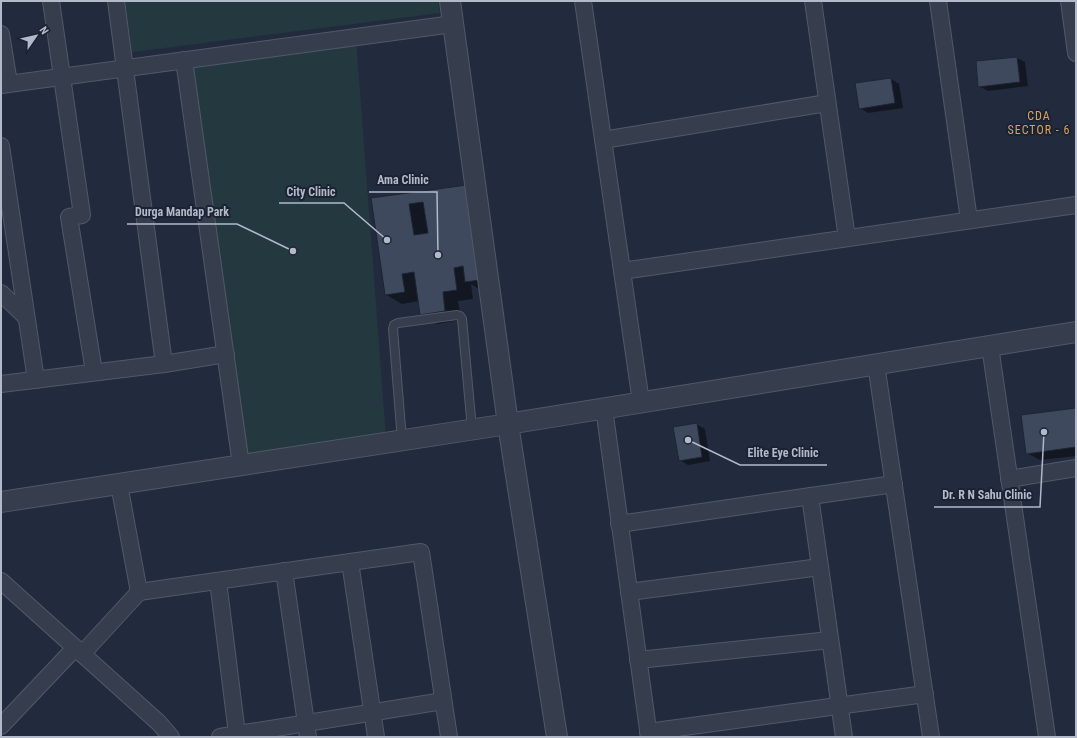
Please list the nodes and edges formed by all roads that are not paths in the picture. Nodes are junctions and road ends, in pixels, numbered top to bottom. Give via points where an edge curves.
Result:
1 (51, 1) edge
2 (116, 1) edge
3 (450, 1) edge
4 (583, 1) edge
5 (813, 1) edge
6 (938, 1) edge
7 (1072, 4) edge
8 (454, 24) junction
9 (1, 34) edge
10 (1076, 53) edge
11 (184, 60) junction
12 (125, 68) junction
13 (62, 76) junction
14 (5, 84) edge
15 (827, 103) junction
16 (603, 140) junction
17 (1, 146) edge
18 (1076, 205) edge
19 (969, 220) junction
20 (847, 238) junction
21 (622, 271) junction
22 (1, 293) edge
23 (26, 317) junction
24 (1076, 332) edge
25 (990, 346) junction
26 (226, 354) junction
27 (164, 364) junction
28 (876, 364) junction
29 (94, 372) junction
30 (36, 380) junction
31 (1, 384) edge
32 (641, 402) junction
33 (604, 408) junction
34 (508, 424) junction
35 (472, 429) junction
36 (402, 440) junction
37 (242, 465) junction
38 (1076, 468) edge
39 (1009, 478) junction
40 (119, 484) junction
41 (894, 484) junction
42 (810, 496) junction
43 (1, 502) edge
44 (619, 524) junction
45 (350, 562) junction
46 (820, 567) junction
47 (284, 572) junction
48 (1, 581) edge
49 (218, 581) junction
50 (139, 592) junction
51 (629, 592) junction
52 (830, 640) junction
53 (78, 651) junction
54 (638, 660) junction
55 (925, 694) junction
56 (444, 701) junction
57 (840, 706) junction
58 (373, 712) junction
59 (1, 726) edge
60 (307, 730) edge
61 (1, 732) edge
62 (237, 734) junction
63 (648, 735) edge
64 (6, 737) edge
65 (171, 737) edge
66 (220, 737) edge
67 (376, 737) edge
68 (449, 737) edge
69 (557, 737) edge
70 (844, 737) edge
71 (931, 737) edge
72 (1047, 737) edge

1 - 13 street
2 - 12 street
3 - 8 street
4 - 16 street
5 - 15 street
6 - 19 street
7 - 10 street
8 - 11 street
8 - 34 street
9 - 14 street
11 - 12 street
11 - 26 street
12 - 13 street
12 - 27 street
13 - 14 street
13 - 29 street via 82,215 69,217
15 - 16 street
15 - 20 street
16 - 21 street
17 - 23 street
18 - 19 street
19 - 20 street
20 - 21 street
21 - 32 street
22 - 23 street
23 - 30 street
24 - 25 street
25 - 28 street
25 - 39 street
26 - 27 street
26 - 37 street
27 - 29 street
28 - 32 street
28 - 41 street
29 - 30 street
30 - 31 street
32 - 33 street
33 - 34 street
33 - 44 street
34 - 35 street
34 - 69 street
35 - 36 street
35 - 36 lane via 460,316 398,324 392,329
36 - 37 street
37 - 40 street
38 - 39 street
39 - 72 street
40 - 43 street
40 - 50 street
41 - 42 street
41 - 55 street
42 - 44 street
42 - 46 street
44 - 51 street
45 - 47 street
45 - 56 street via 421,552
45 - 58 street
46 - 51 street
46 - 52 street
47 - 49 street
47 - 60 street
48 - 53 street
49 - 50 street
49 - 62 street
50 - 53 street
51 - 54 street
52 - 54 street
52 - 57 street
53 - 59 street
53 - 65 street via 159,723
54 - 63 street
55 - 57 street
55 - 71 street
56 - 58 street
56 - 68 street
57 - 63 street
57 - 70 street
58 - 60 street
58 - 67 street
60 - 62 street
61 - 64 street
62 - 66 street

